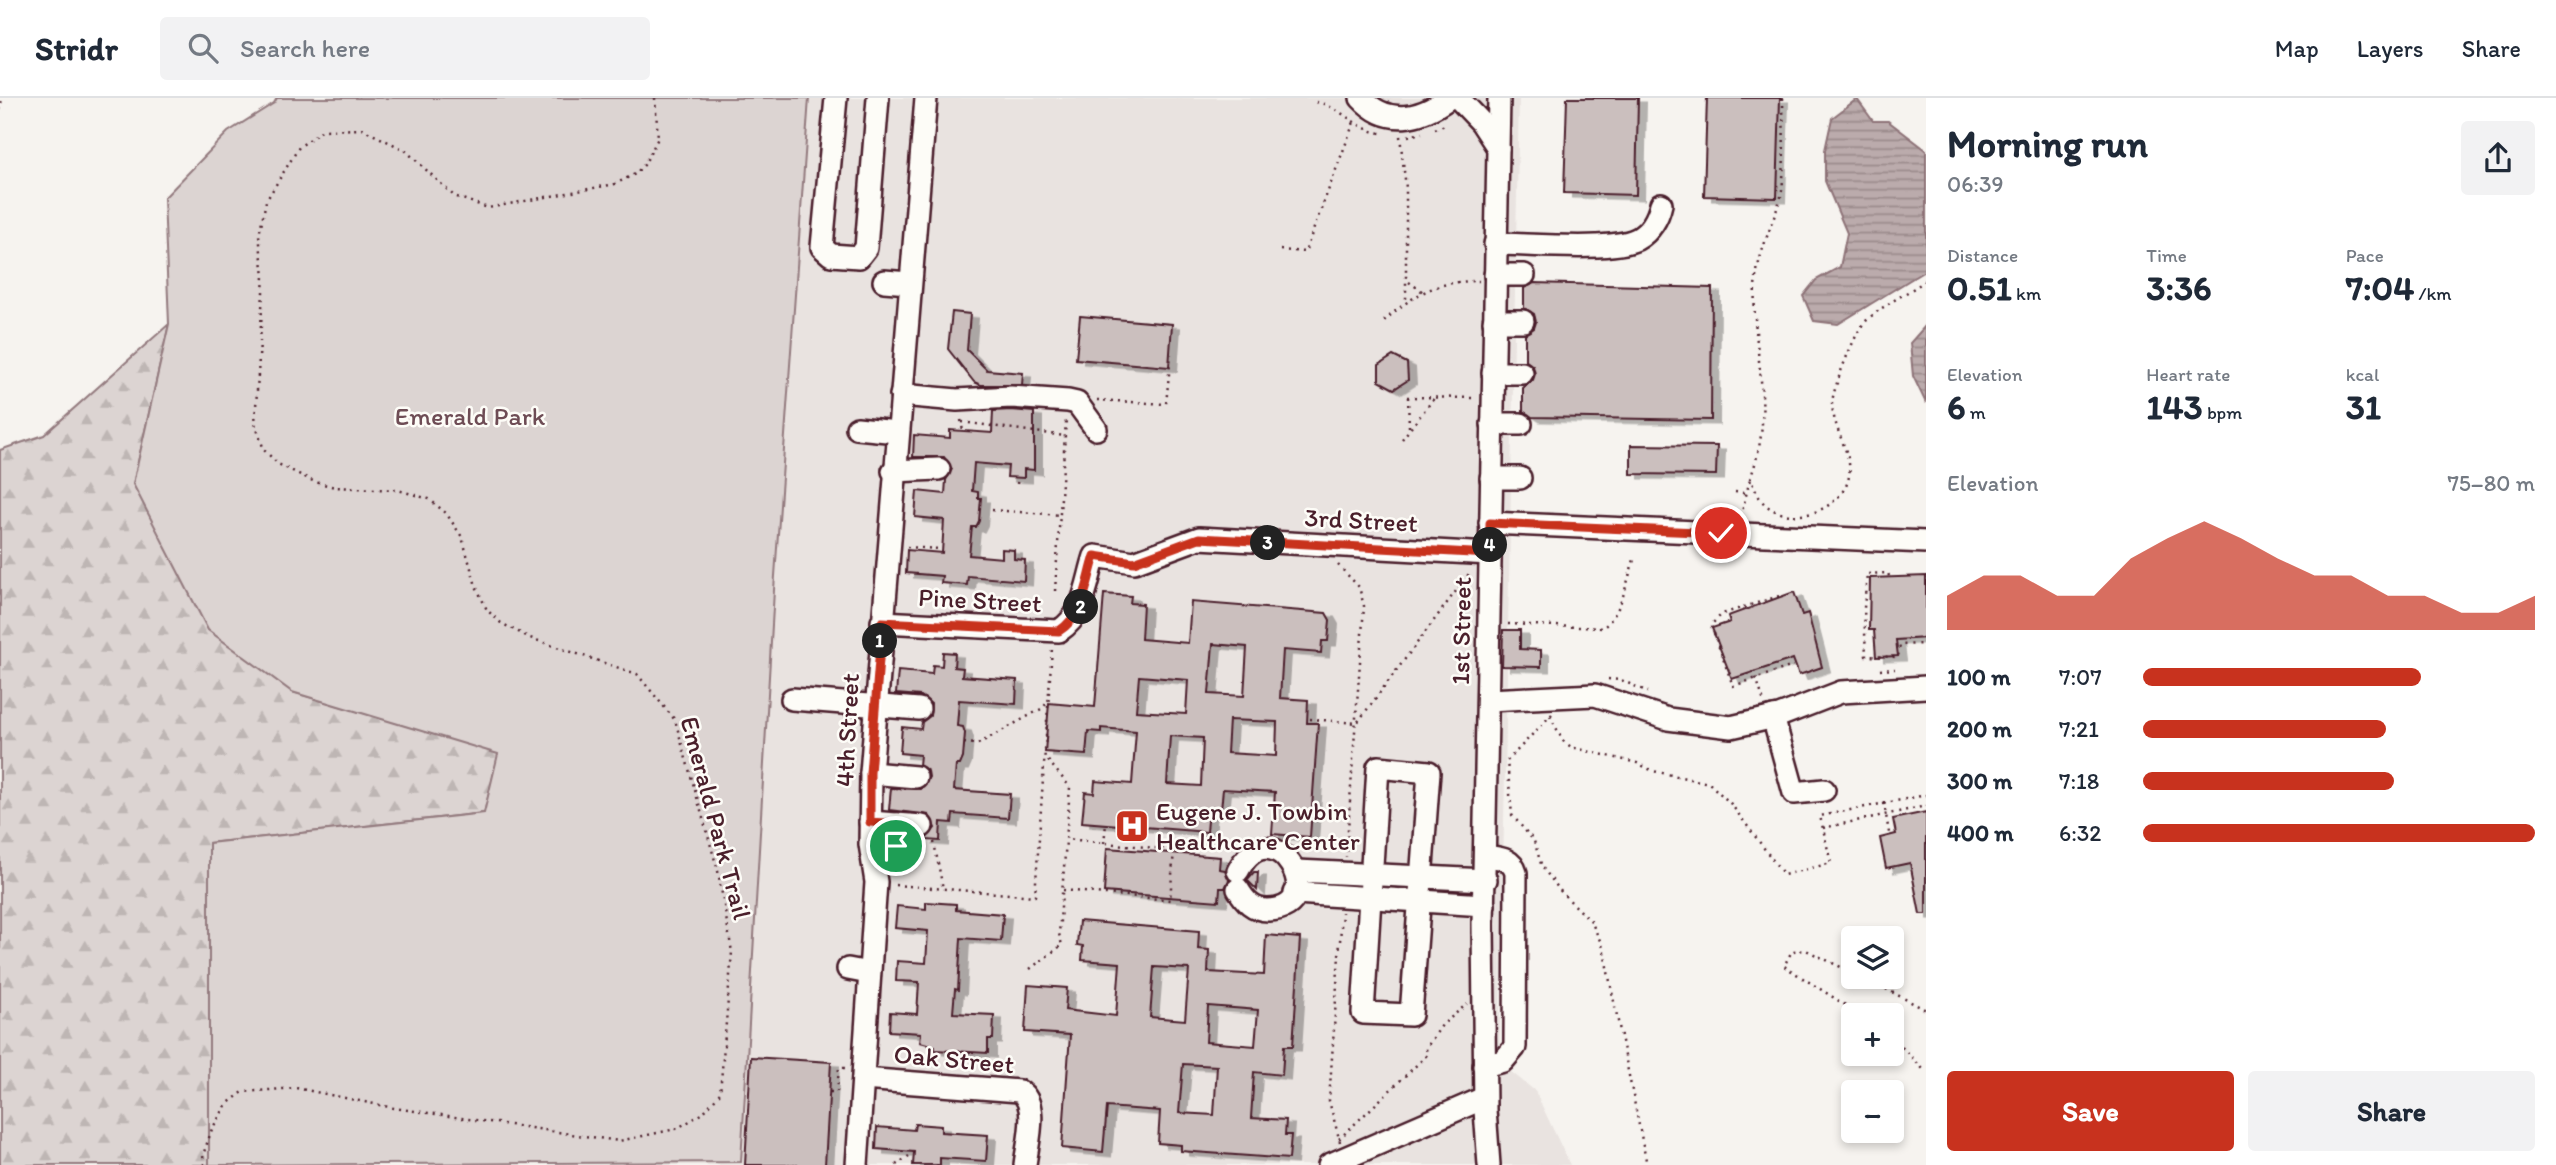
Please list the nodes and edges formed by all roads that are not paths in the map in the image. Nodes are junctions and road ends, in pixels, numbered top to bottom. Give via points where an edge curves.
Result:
1 (836, 98) edge
2 (878, 98) edge
3 (926, 98) edge
4 (1361, 98) edge
5 (1449, 98) edge
6 (1458, 98) edge
7 (1495, 99) edge
8 (1498, 148) junction
9 (1661, 204) dead end
10 (1495, 244) junction
11 (1524, 275) dead end
12 (1489, 278) junction
13 (884, 281) dead end
14 (909, 283) junction
15 (1494, 321) junction
16 (1523, 321) dead end
17 (1493, 373) junction
18 (1522, 373) dead end
19 (901, 395) junction
20 (1492, 424) junction
21 (1521, 424) dead end
22 (857, 428) dead end
23 (1096, 429) dead end
24 (897, 432) junction
25 (939, 469) dead end
26 (893, 471) junction
27 (1491, 478) junction
28 (1520, 478) dead end
29 (1490, 523) junction
30 (1926, 542) edge
31 (1490, 554) junction
32 (882, 622) junction
33 (1072, 623) joint
34 (1926, 687) edge
35 (792, 699) dead end
36 (1488, 701) junction
37 (876, 706) junction
38 (1768, 708) junction
39 (919, 709) dead end
40 (870, 773) junction
41 (916, 778) dead end
42 (1824, 790) dead end
43 (870, 822) junction
44 (928, 834) road end
45 (1486, 856) junction
46 (1297, 871) junction
47 (1371, 874) junction
48 (1423, 877) junction
49 (1486, 880) junction
50 (1295, 893) junction
51 (1369, 898) junction
52 (1421, 901) junction
53 (1484, 905) junction
54 (848, 969) dead end
55 (869, 973) junction
56 (1484, 1066) junction
57 (855, 1074) junction
58 (1484, 1098) junction
59 (1336, 1158) edge
60 (857, 1165) edge
61 (1025, 1165) edge
62 (1489, 1165) edge

1 - 2 street via 822,247 831,255 859,257 866,248
3 - 14 street, 4th Street
4 - 5 street via 1373,110 1400,117 1428,113
6 - 8 street
7 - 8 street, 1st Street
8 - 10 street, 1st Street
9 - 10 street via 1653,225 1637,239 1615,245
10 - 12 street, 1st Street
11 - 12 street
12 - 15 street, 1st Street
13 - 14 street
14 - 19 street, 4th Street
15 - 16 street
15 - 17 street, 1st Street
17 - 18 street
17 - 20 street, 1st Street
19 - 23 street via 1068,401 1077,403
19 - 24 street, 4th Street
20 - 21 street
20 - 27 street, 1st Street
22 - 24 street
24 - 26 street, 4th Street
25 - 26 street
26 - 32 street, 4th Street
27 - 28 street
27 - 29 street, 1st Street
29 - 30 street
29 - 31 street, 1st Street
31 - 33 street, 3rd Street via 1199,538 1134,562 1090,552 1080,611
31 - 36 street, 1st Street
32 - 33 street, Pine Street via 1044,633
32 - 37 street, 4th Street
34 - 38 street via 1841,692
35 - 37 street
36 - 38 street via 1595,695 1668,719 1731,727
36 - 45 street, 1st Street
37 - 39 street
37 - 40 street, 4th Street
38 - 42 street via 1794,793
40 - 41 street
40 - 43 street, 4th Street
43 - 44 street via 897,835
43 - 55 street, 4th Street via 876,882
45 - 49 street, 1st Street
45 - 56 street via 1506,858 1516,873 1515,1047 1503,1061
46 - 47 street
46 - 50 street
46 - 50 street via 1286,856 1268,849 1250,855 1238,880 1251,905 1270,910 1281,908
47 - 48 street
47 - 48 street via 1378,768 1429,772
47 - 51 street
48 - 49 street
48 - 52 street
49 - 53 street, 1st Street
50 - 51 street
51 - 52 street
51 - 52 street via 1363,1013 1411,1015
52 - 53 street
53 - 56 street, 1st Street
54 - 55 street
55 - 57 street, 4th Street
56 - 58 street, 1st Street
57 - 60 street, 4th Street
57 - 61 street, Oak Street via 1012,1089 1024,1094 1031,1107
58 - 59 street
58 - 62 street, 1st Street

